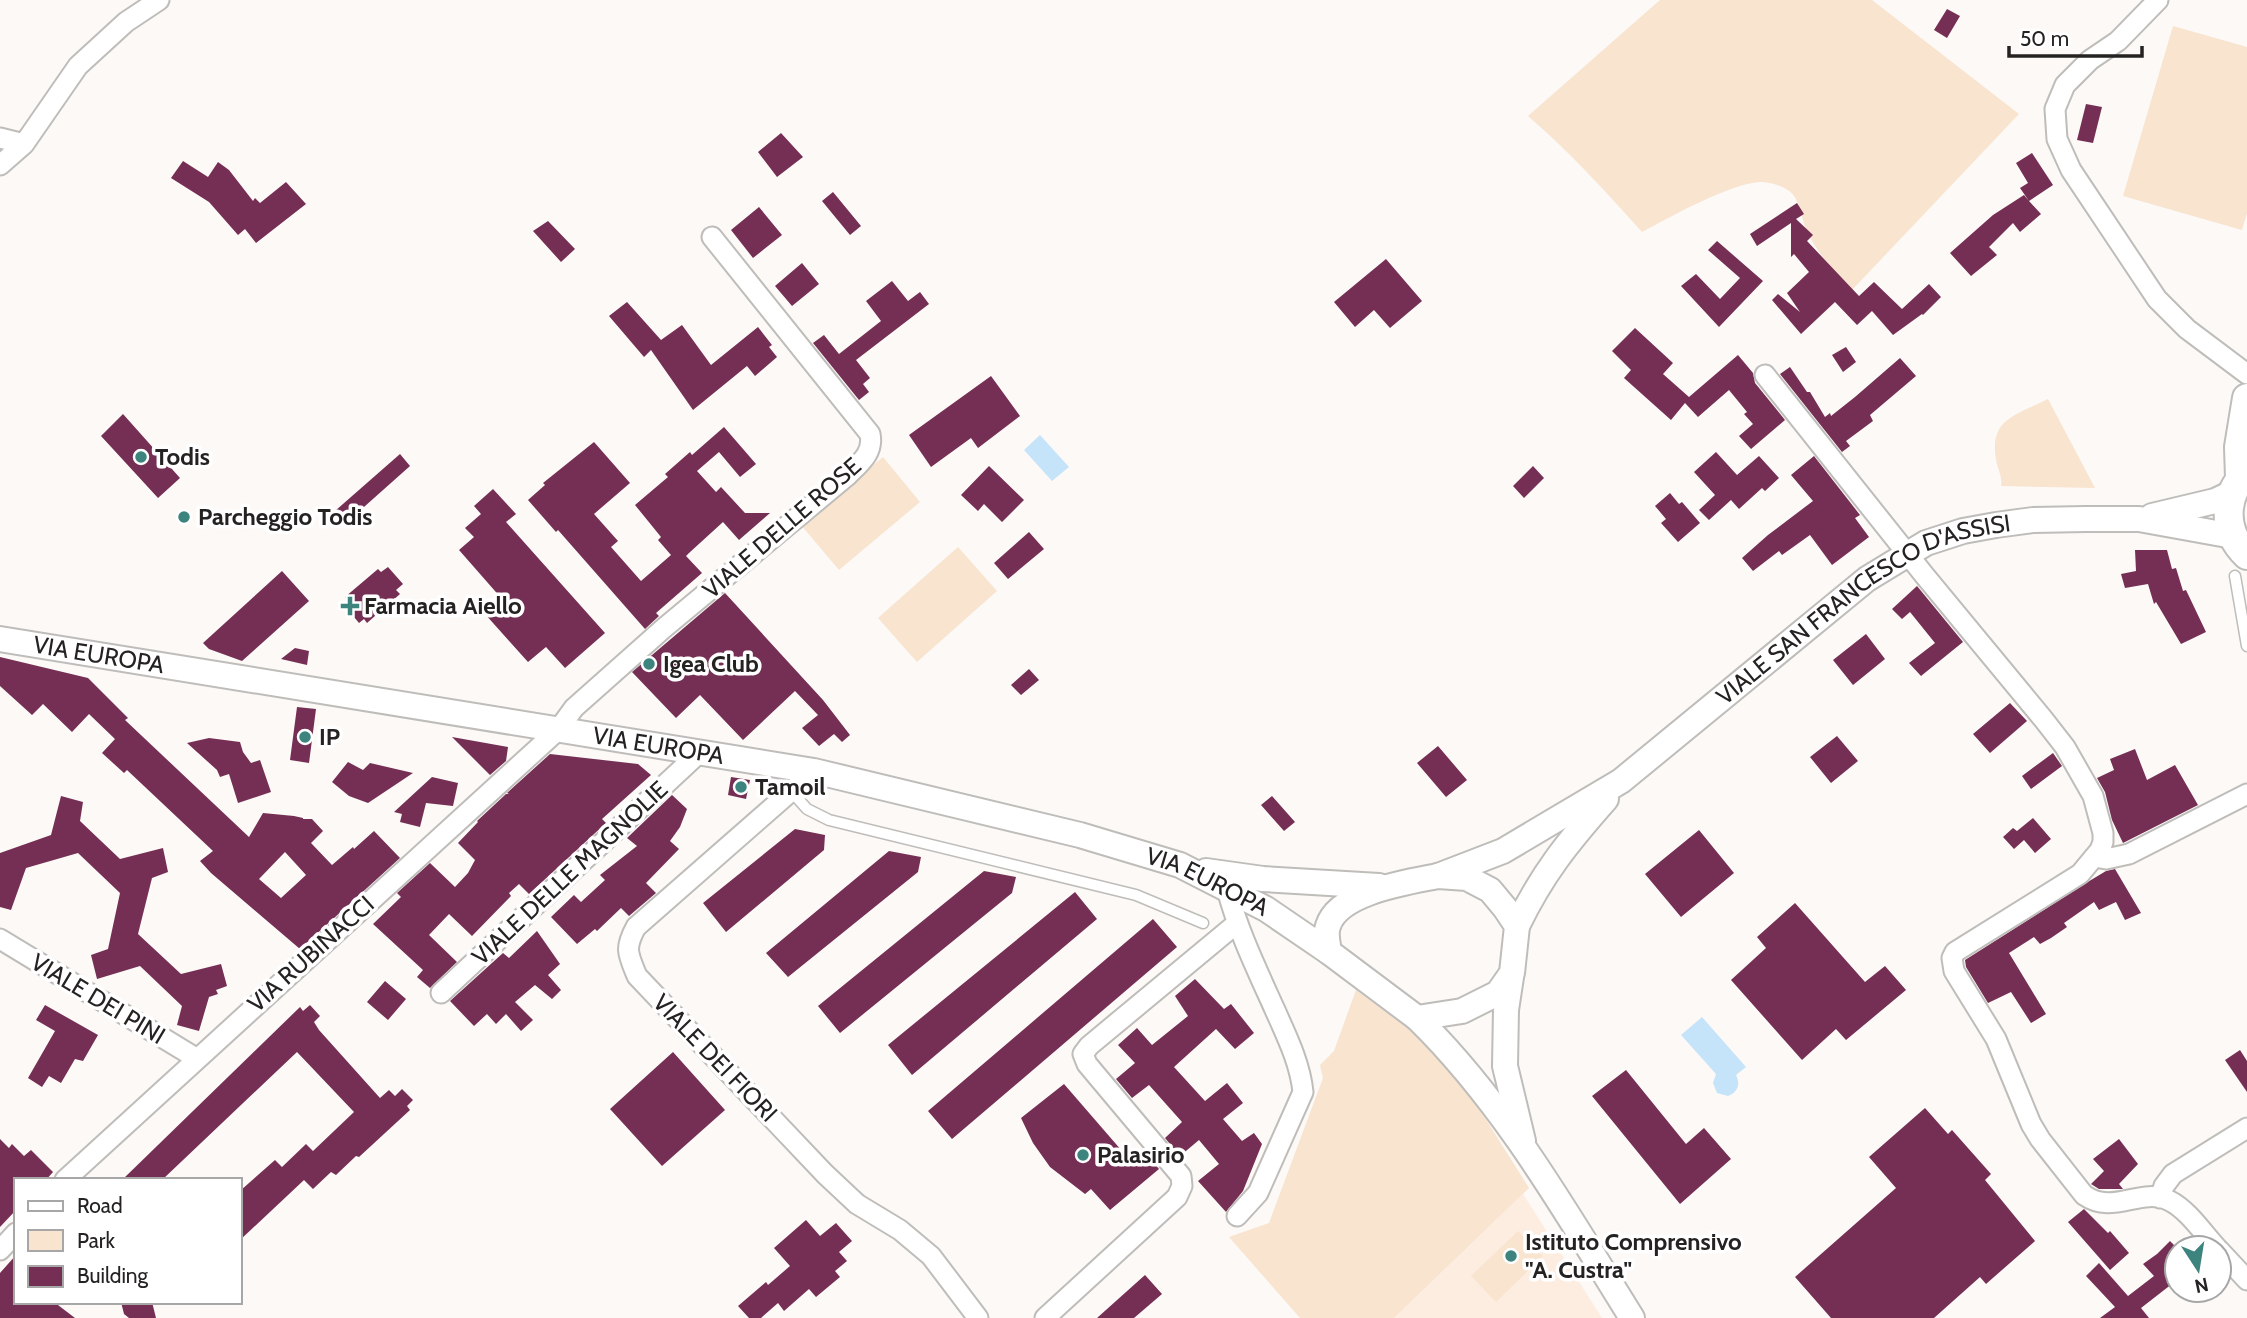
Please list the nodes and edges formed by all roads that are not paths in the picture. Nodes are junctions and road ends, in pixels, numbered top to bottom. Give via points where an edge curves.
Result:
1 (159, 0) edge
2 (2158, 0) edge
3 (0, 138) edge
4 (24, 144) junction
5 (0, 165) edge
6 (712, 237) dead end
7 (2247, 374) edge
8 (1765, 375) dead end
9 (2247, 398) edge
10 (2240, 481) edge
11 (2139, 519) junction
12 (1907, 554) junction
13 (2238, 556) edge
14 (0, 639) edge
15 (2247, 646) edge
16 (558, 730) junction
17 (699, 753) junction
18 (814, 771) junction
19 (1621, 781) junction
20 (791, 791) junction
21 (2247, 794) edge
22 (2094, 858) junction
23 (1188, 869) junction
24 (1438, 876) junction
25 (1388, 886) junction
26 (1227, 889) junction
27 (1203, 923) dead end
28 (1237, 925) junction
29 (1517, 926) junction
30 (0, 939) edge
31 (1329, 952) junction
32 (1512, 973) junction
33 (441, 993) dead end
34 (1417, 1018) junction
35 (196, 1058) junction
36 (2247, 1128) edge
37 (1525, 1149) junction
38 (67, 1178) edge
39 (2160, 1198) junction
40 (1237, 1216) dead end
41 (2204, 1234) edge
42 (14, 1235) edge
43 (0, 1250) edge
44 (2233, 1265) edge
45 (2247, 1280) edge
46 (978, 1318) edge
47 (1045, 1318) edge
48 (1632, 1318) edge

1 - 4 street via 126,22 78,66
2 - 7 street via 2065,85 2055,110 2057,139 2071,170 2157,299 2187,329
3 - 4 street
4 - 5 street
6 - 16 street, VIALE DELLE ROSE via 870,434 872,443 866,457 847,476 664,628 574,708
8 - 12 street
9 - 10 main road via 2239,447
10 - 11 street, VIALE SAN FRANCESCO D'ASSISI via 2215,501
10 - 13 main road via 2228,519
11 - 12 street, VIALE SAN FRANCESCO D'ASSISI via 2033,520 1963,531
11 - 13 street, VIALE SAN FRANCESCO D'ASSISI
12 - 19 street, VIALE SAN FRANCESCO D'ASSISI via 1867,579
12 - 22 street via 2044,720 2082,774 2103,833
13 - 15 lane
14 - 16 street, VIA EUROPA
16 - 17 street, VIA EUROPA
16 - 35 street, VIA RUBINACCI
17 - 18 street, VIA EUROPA
17 - 33 street, VIALE DELLE MAGNOLIE
18 - 20 street, VIALE DEI FIORI
18 - 23 street, VIA EUROPA via 1080,835
19 - 24 street, VIALE SAN FRANCESCO D'ASSISI via 1503,850
19 - 29 street, VIALE SAN FRANCESCO D'ASSISI via 1564,847 1534,889
20 - 27 lane via 807,809 829,820 1136,895
20 - 46 street, VIALE DEI FIORI via 636,927 628,953 637,976 825,1174 857,1204 931,1256
21 - 22 street via 2129,854
22 - 39 street via 2080,874 1955,951 1952,964 1996,1040 2031,1124 2084,1195 2105,1204
23 - 25 street via 1263,879
23 - 26 street, VIA EUROPA
24 - 25 street
24 - 29 street via 1467,878 1490,890
25 - 31 street via 1358,898 1331,918 1326,929
26 - 28 street
26 - 31 street, VIA EUROPA
28 - 40 street via 1292,1049 1303,1092 1258,1193
28 - 47 street via 1083,1054 1181,1176 1182,1186 1177,1198
29 - 32 street
30 - 35 street, VIALE DEI PINI
31 - 34 street
32 - 34 street via 1498,993 1462,1011
32 - 37 street via 1505,1066
34 - 37 street via 1444,1045
35 - 38 street, VIA RUBINACCI
36 - 39 street via 2173,1174
37 - 48 street
39 - 41 street via 2178,1207
42 - 43 street
44 - 45 street

